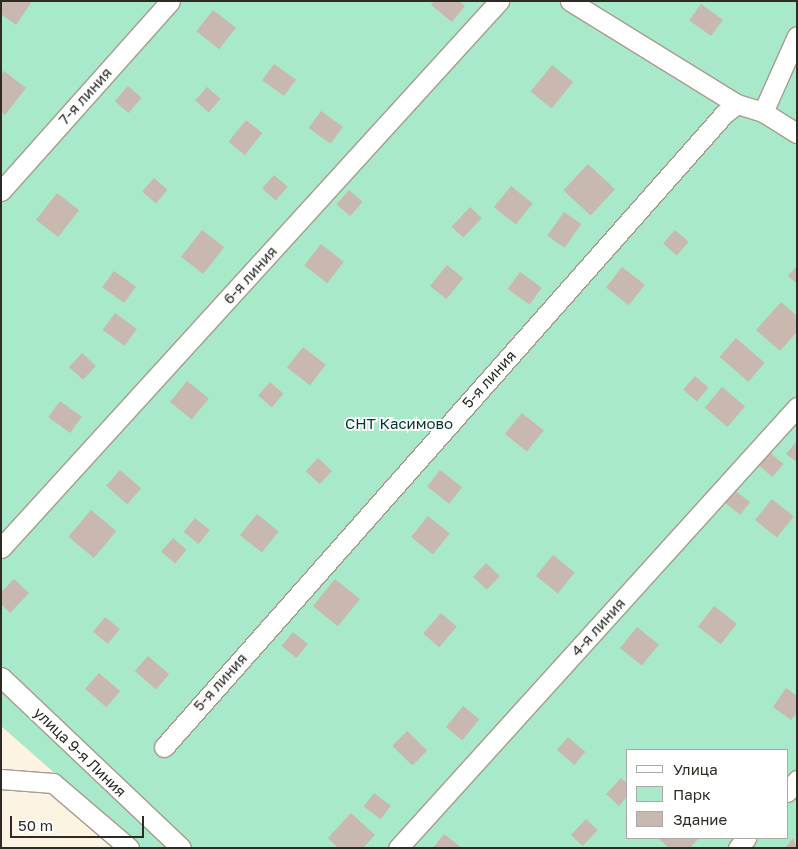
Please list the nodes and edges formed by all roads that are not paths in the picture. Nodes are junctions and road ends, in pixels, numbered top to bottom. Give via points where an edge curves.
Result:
1 (170, 1) edge
2 (499, 1) edge
3 (570, 1) edge
4 (797, 36) edge
5 (737, 104) junction
6 (763, 112) junction
7 (797, 133) edge
8 (1, 191) edge
9 (797, 407) edge
10 (1, 548) edge
11 (1, 677) edge
12 (164, 747) dead end
13 (1, 779) edge
14 (797, 780) edge
15 (788, 791) edge
16 (129, 848) edge
17 (181, 848) edge
18 (398, 848) edge

1 - 8 street, 7-я линия
2 - 10 street, 6-я линия
3 - 5 street
4 - 6 street
5 - 6 street
5 - 12 street, 5-я линия via 717,121
6 - 7 street
9 - 18 street, 4-я линия
11 - 17 street, улица 9-я Линия
13 - 16 street via 53,783
14 - 15 street

